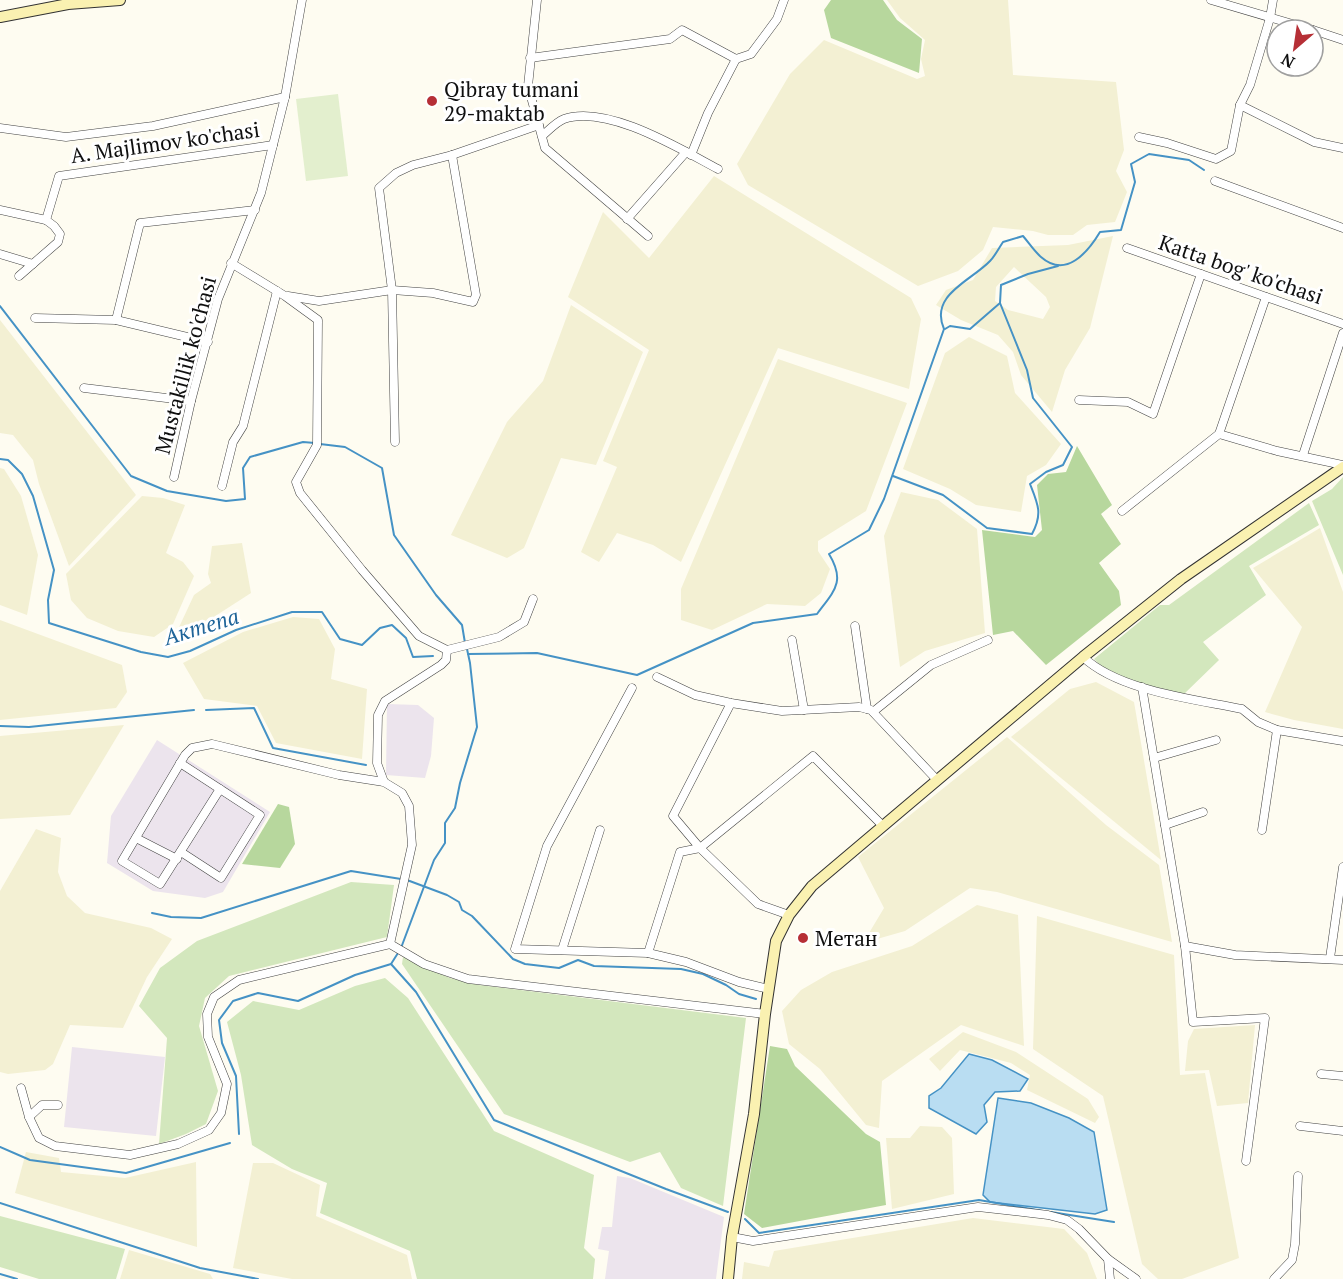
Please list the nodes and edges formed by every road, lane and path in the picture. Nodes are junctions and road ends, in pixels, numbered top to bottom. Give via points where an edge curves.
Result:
1 (120, 0) edge
2 (302, 0) edge
3 (537, 0) edge
4 (784, 0) edge
5 (1211, 0) edge
6 (1273, 0) edge
7 (67, 2) edge
8 (0, 16) edge
9 (1270, 18) joint
10 (1325, 34) edge
11 (1265, 35) edge
12 (1343, 40) edge
13 (530, 58) junction
14 (736, 59) junction
15 (285, 97) junction
16 (1240, 105) junction
17 (539, 125) junction
18 (0, 128) edge
19 (542, 136) junction
20 (1139, 137) dead end
21 (273, 145) junction
22 (1343, 148) edge
23 (689, 154) junction
24 (452, 155) junction
25 (718, 169) dead end
26 (1215, 181) dead end
27 (0, 210) edge
28 (255, 210) junction
29 (627, 219) junction
30 (46, 220) junction
31 (1343, 228) edge
32 (648, 236) dead end
33 (1127, 248) dead end
34 (0, 254) edge
35 (231, 263) junction
36 (33, 264) junction
37 (1201, 274) junction
38 (19, 276) dead end
39 (392, 290) junction
40 (281, 293) junction
41 (1266, 297) junction
42 (34, 318) dead end
43 (116, 320) junction
44 (1343, 324) edge
45 (1343, 333) edge
46 (208, 342) junction
47 (84, 388) dead end
48 (1080, 400) dead end
49 (191, 401) junction
50 (1219, 434) junction
51 (395, 442) dead end
52 (1303, 455) junction
53 (1343, 466) edge
54 (174, 477) dead end
55 (222, 486) dead end
56 (1122, 511) dead end
57 (533, 599) dead end
58 (855, 627) dead end
59 (792, 640) dead end
60 (988, 640) dead end
61 (447, 650) junction
62 (1083, 657) junction
63 (657, 677) dead end
64 (1142, 687) junction
65 (632, 688) dead end
66 (731, 703) junction
67 (804, 710) junction
68 (870, 711) junction
69 (1276, 730) junction
70 (1216, 740) dead end
71 (1343, 741) edge
72 (1154, 758) junction
73 (180, 763) junction
74 (937, 780) junction
75 (384, 782) junction
76 (220, 789) junction
77 (1203, 812) dead end
78 (1165, 825) junction
79 (883, 826) junction
80 (600, 830) dead end
81 (1262, 830) dead end
82 (136, 838) junction
83 (700, 848) junction
84 (179, 856) junction
85 (1343, 867) edge
86 (789, 915) junction
87 (390, 944) junction
88 (1185, 946) junction
89 (562, 950) junction
90 (648, 952) junction
91 (1330, 958) junction
92 (1343, 960) edge
93 (769, 989) junction
94 (765, 1014) junction
95 (1321, 1074) dead end
96 (1343, 1076) edge
97 (21, 1088) dead end
98 (58, 1105) dead end
99 (29, 1117) junction
100 (1300, 1126) dead end
101 (1343, 1131) edge
102 (1246, 1161) dead end
103 (1298, 1176) dead end
104 (732, 1238) junction
105 (1108, 1259) junction
106 (728, 1279) edge
107 (1110, 1279) edge
108 (1136, 1279) edge
109 (1274, 1279) edge

1 - 7 main road
2 - 15 street, A. Majlimov ko'chasi
3 - 13 street
4 - 14 street via 777,19 751,54
5 - 9 street
6 - 9 street
7 - 8 main road
10 - 12 street
11 - 16 street
13 - 14 street via 670,39 682,30
13 - 17 street via 528,86
14 - 23 street
15 - 18 street, A. Majlimov ko'chasi via 153,126 66,137
15 - 21 street, A. Majlimov ko'chasi
16 - 20 street via 1231,151 1216,159
16 - 22 street via 1314,142
17 - 19 street
17 - 24 street
19 - 23 street via 563,119 590,116 627,124
19 - 29 street via 545,148
21 - 28 street, Mustakillik ko'chasi
21 - 30 street, A. Majlimov ko'chasi via 59,176
23 - 25 street
23 - 29 street
24 - 39 street via 413,165 379,188
24 - 39 street via 476,295 473,302 433,293
26 - 31 street
27 - 30 street
28 - 35 street, Mustakillik ko'chasi
28 - 43 street via 140,223
29 - 32 street
30 - 36 street via 60,234 58,242
33 - 37 street, Katta bog' ko'chasi
34 - 36 street
35 - 40 street, Mustakillik ko'chasi
35 - 46 street, Mustakillik ko'chasi
36 - 38 street
37 - 41 street, Katta bog' ko'chasi
37 - 48 street via 1153,414 1128,402
39 - 40 street via 319,301
39 - 51 street
40 - 55 street
40 - 61 street, Mustakillik ko'chasi via 318,320 317,445 296,482 300,493 419,636
41 - 44 street, Katta bog' ko'chasi
41 - 50 street
42 - 43 street
43 - 46 street
45 - 52 street
46 - 49 street, Mustakillik ko'chasi
47 - 49 street
49 - 54 street, Mustakillik ko'chasi
50 - 52 street
50 - 56 street
52 - 53 street
53 - 62 main road via 1181,579
57 - 61 street via 524,622 499,637
58 - 68 street
59 - 67 street
60 - 68 street via 931,665
61 - 75 street via 441,665 385,701 378,716 377,763
62 - 64 street via 1123,682
62 - 74 main road
63 - 66 street via 695,694
64 - 69 street via 1242,709
64 - 72 street
65 - 89 street via 547,846 515,949
66 - 67 street via 782,711
66 - 83 street via 673,816
67 - 68 street via 859,707
68 - 74 street
69 - 71 street
69 - 81 street
70 - 72 street
72 - 78 street
73 - 75 street via 192,748 212,744
73 - 76 street
73 - 82 street
74 - 79 main road
75 - 87 street via 402,793 409,806 412,845
76 - 84 street
76 - 84 street via 260,815 221,878
77 - 78 street
78 - 88 street
79 - 83 street via 813,756
79 - 86 main road via 812,886
80 - 89 street
82 - 84 street
82 - 84 street via 122,861 160,884
83 - 86 street via 758,904
83 - 90 street via 680,852
85 - 91 street
86 - 93 main road via 776,941
87 - 94 street via 424,964 468,979
87 - 99 street via 239,980 214,998 207,1014 208,1037 227,1084 221,1113 209,1130 178,1144 130,1155 56,1146 39,1138
88 - 91 street via 1235,955
88 - 102 street via 1193,1022 1265,1018
89 - 90 street
90 - 93 street
91 - 92 street
93 - 94 main road
94 - 104 main road via 754,1114
95 - 96 street
97 - 99 street
98 - 99 street via 42,1105
100 - 101 street
103 - 109 street via 1292,1260
104 - 105 street via 753,1241 978,1208 1066,1220
104 - 106 main road
105 - 107 street
105 - 108 street

